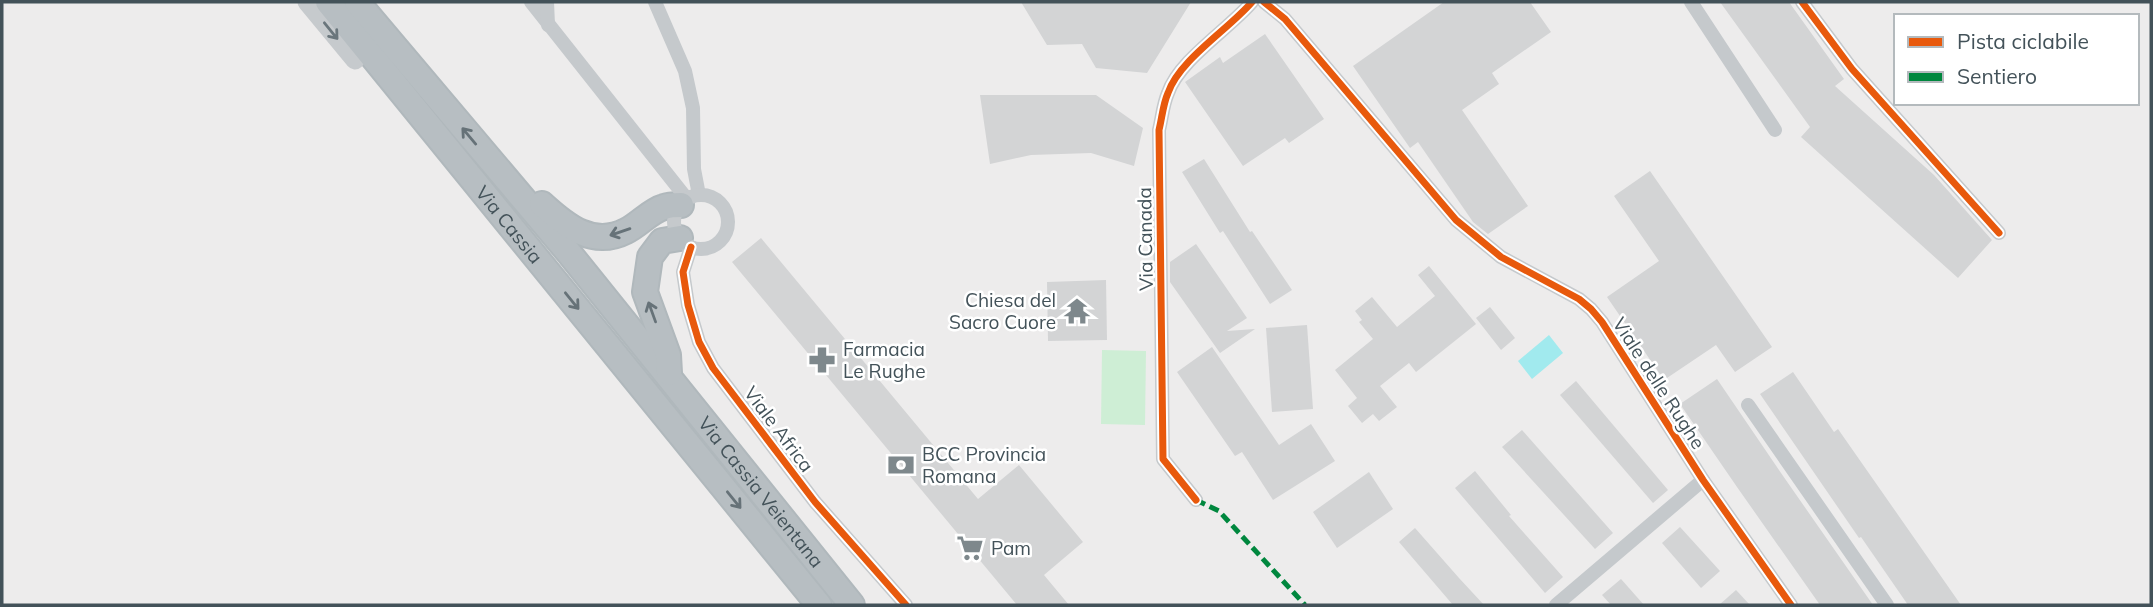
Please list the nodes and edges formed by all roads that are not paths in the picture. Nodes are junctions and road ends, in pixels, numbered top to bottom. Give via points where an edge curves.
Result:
1 (307, 2) edge
2 (328, 2) edge
3 (357, 2) edge
4 (531, 2) edge
5 (547, 2) edge
6 (655, 2) edge
7 (1252, 2) edge
8 (1264, 2) edge
9 (1691, 2) edge
10 (1802, 2) edge
11 (548, 25) junction
12 (355, 60) joint
13 (1775, 130) dead end
14 (504, 177) junction
15 (689, 200) junction
16 (1999, 233) dead end
17 (686, 242) junction
18 (546, 269) junction
19 (669, 377) junction
20 (1748, 405) dead end
21 (691, 447) joint
22 (1703, 480) junction
23 (1196, 500) dead end
24 (819, 605) edge
25 (852, 605) edge
26 (906, 605) edge
27 (1556, 605) edge
28 (1791, 605) edge
29 (1887, 605) edge

1 -> 12 street
2 - 18 highway, Via Cassia
14 -> 3 highway, Via Cassia
4 - 11 street
5 - 11 street
6 - 15 street, Viale Africa via 685,71 693,108 694,169
7 - 23 street, Via Canada via 1186,64 1168,91 1159,130 1163,459
8 - 22 street, Viale delle Rughe via 1285,19 1456,220 1501,257 1591,309
9 - 13 street
10 - 16 street via 1852,69
11 - 15 street
12 - 18 highway via 507,246
15 -> 14 highway via 663,207 625,232 582,234
14 - 19 highway, Via Cassia
15 - 17 street, Viale Africa via 675,219 676,232
15 - 17 street via 715,198 726,211 727,228 722,239 711,246
19 -> 17 highway via 668,355 645,292 650,257 662,241
17 - 26 street, Viale Africa via 683,272 688,305 713,368 815,502
18 -> 21 highway, Via Cassia
19 - 25 highway, Via Cassia Veientana
20 - 29 street
21 -> 24 highway, Via Cassia Veientana
22 - 27 street
22 - 28 street, Viale delle Rughe

